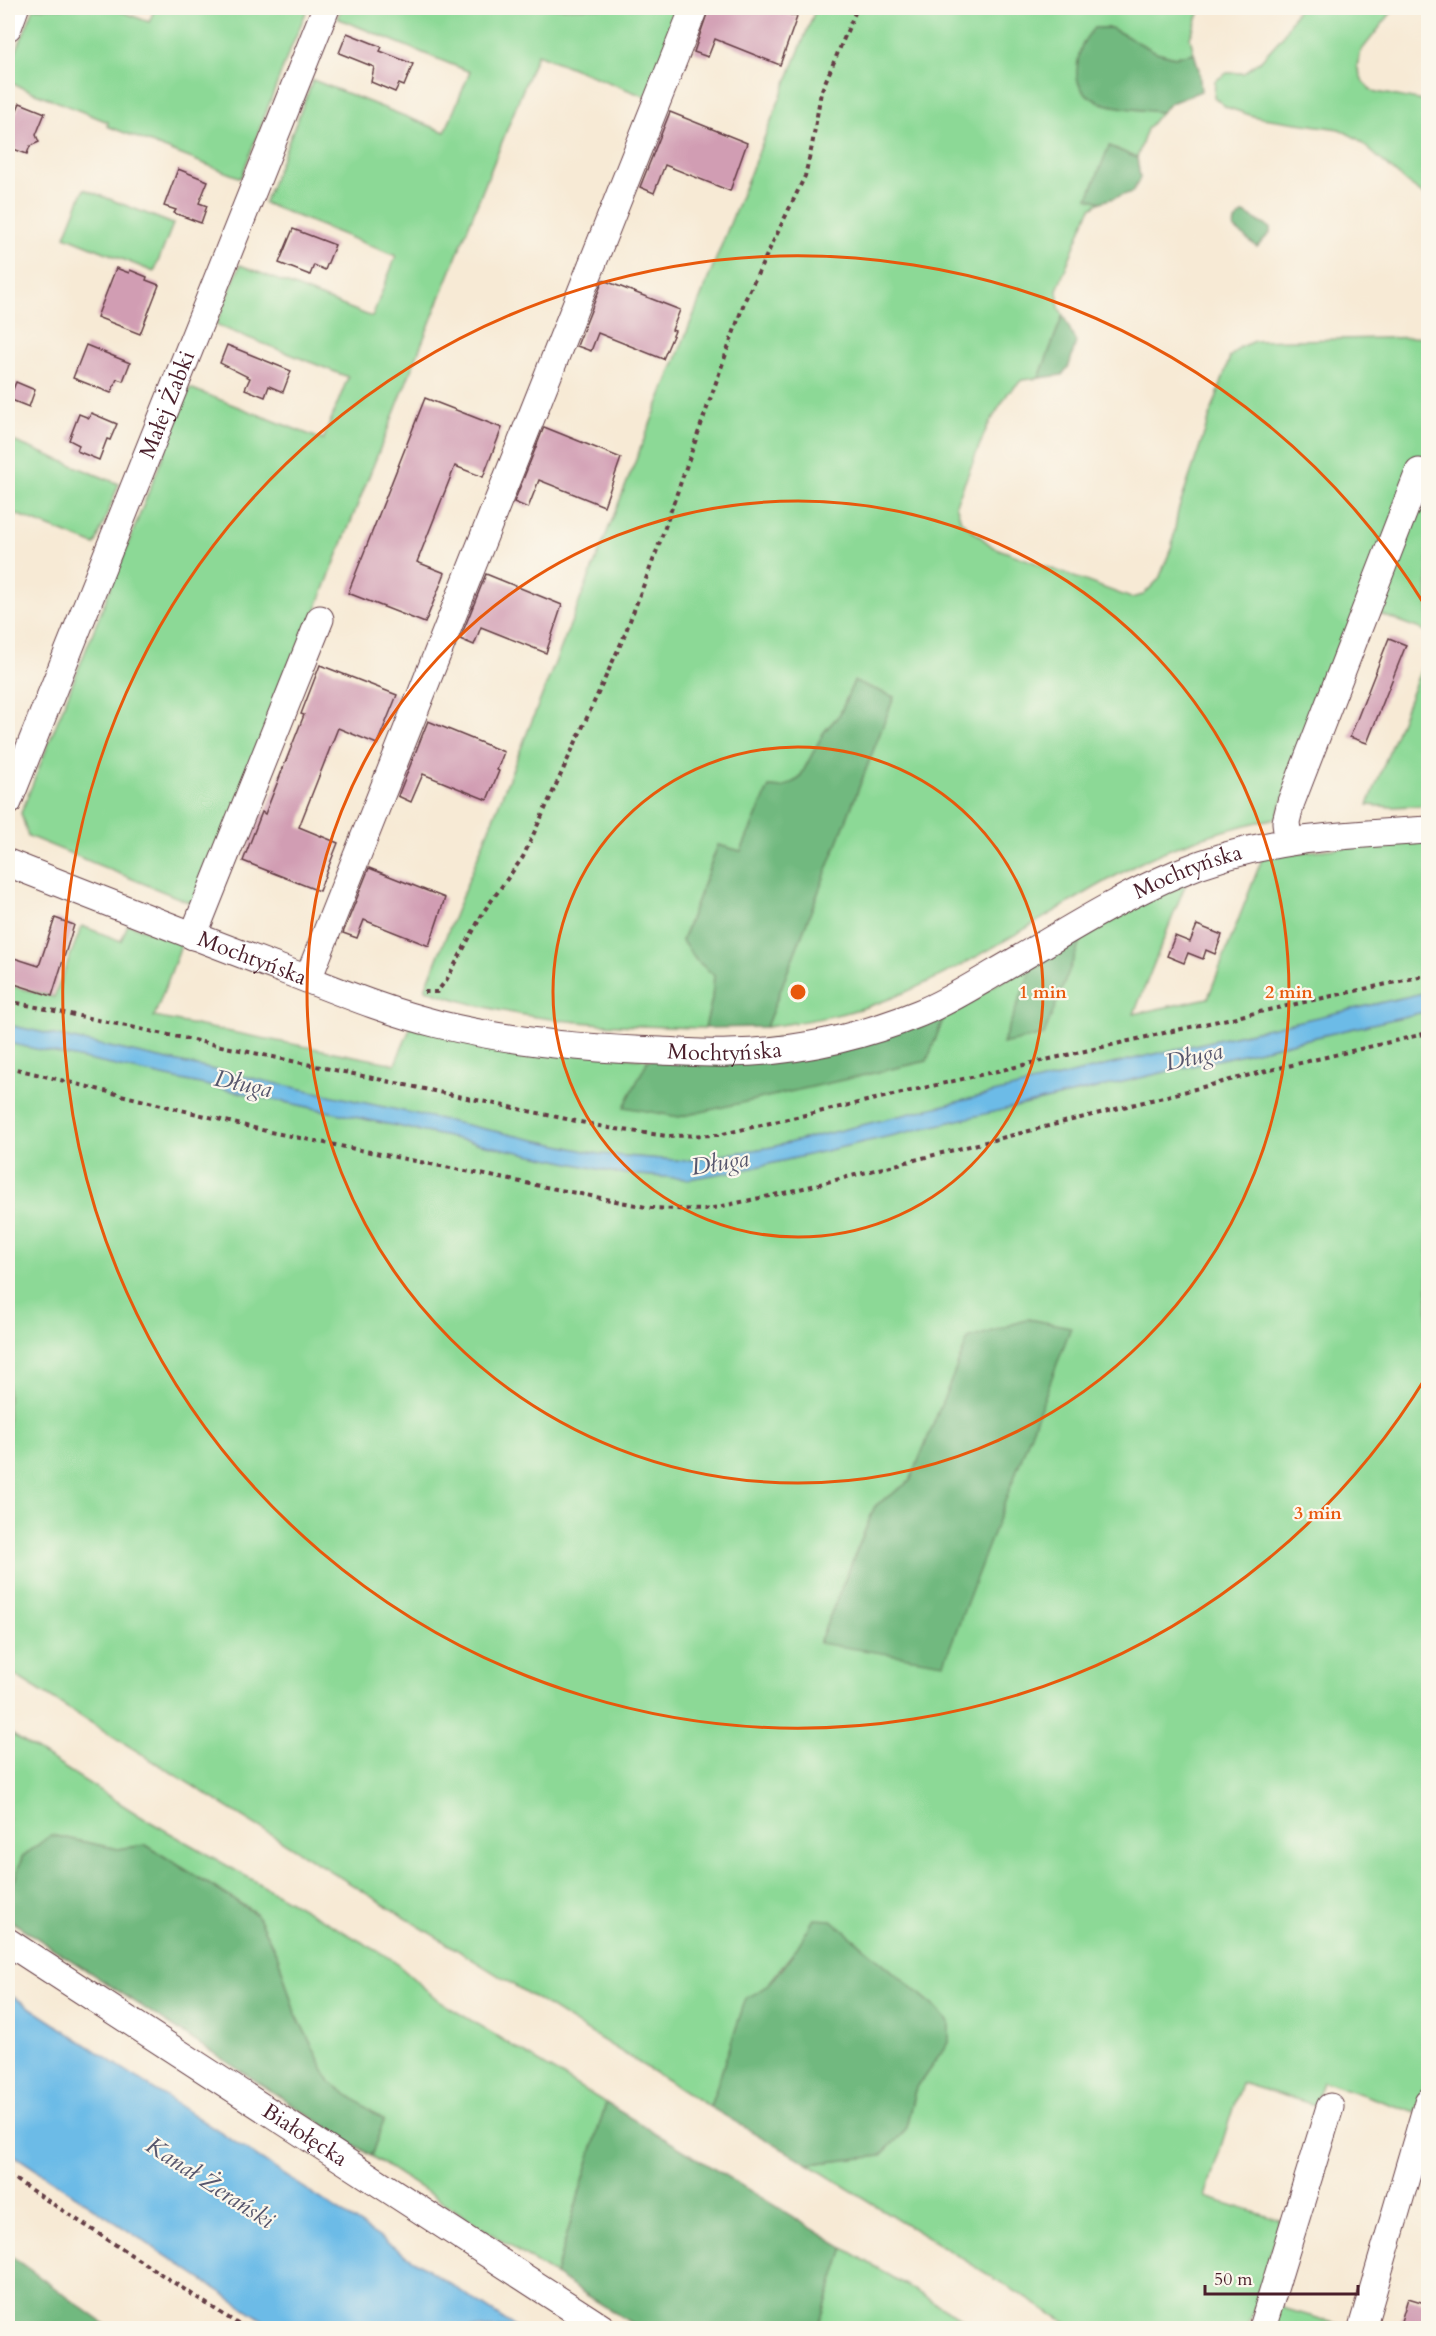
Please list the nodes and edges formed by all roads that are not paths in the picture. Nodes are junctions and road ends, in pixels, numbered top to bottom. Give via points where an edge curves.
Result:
1 (15, 8) edge
2 (326, 8) edge
3 (694, 8) edge
4 (8, 27) edge
5 (1419, 472) dead end
6 (320, 619) dead end
7 (8, 802) edge
8 (1428, 830) edge
9 (1288, 841) junction
10 (8, 863) edge
11 (193, 936) junction
12 (308, 980) junction
13 (8, 1942) edge
14 (1330, 2107) dead end
15 (1427, 2113) edge
16 (602, 2328) edge
17 (1262, 2328) edge
18 (1362, 2328) edge

1 - 4 street
2 - 7 street, Małej Żabki
3 - 12 street
5 - 9 street via 1291,802 1286,822
6 - 11 street
8 - 9 street, Mochtyńska
9 - 12 street, Mochtyńska via 1177,873 925,1011 839,1040 784,1050 617,1050 518,1040 434,1023
10 - 11 street, Mochtyńska
11 - 12 street, Mochtyńska
13 - 16 street, Białołęcka
14 - 17 street
15 - 18 street

